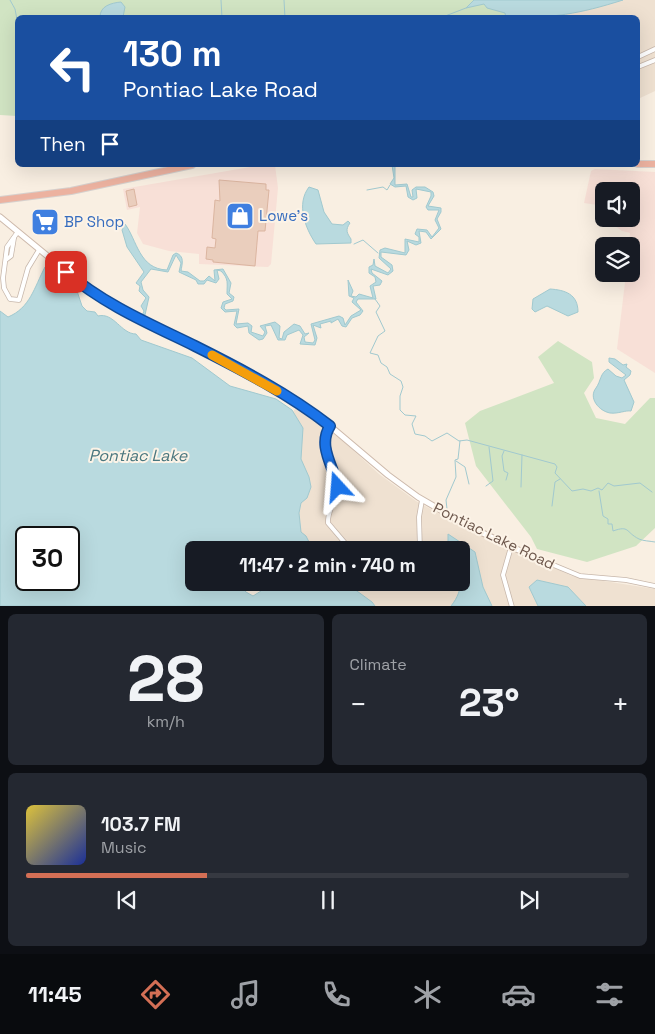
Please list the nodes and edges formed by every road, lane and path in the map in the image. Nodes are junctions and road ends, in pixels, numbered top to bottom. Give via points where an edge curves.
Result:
1 (655, 49) edge
2 (640, 55) edge
3 (655, 60) edge
4 (640, 66) edge
5 (640, 164) edge
6 (655, 164) edge
7 (183, 167) edge
8 (0, 200) edge
9 (0, 218) edge
10 (16, 235) junction
11 (39, 250) junction
12 (330, 426) junction
13 (422, 500) junction
14 (343, 541) edge
15 (420, 541) edge
16 (511, 547) junction
17 (527, 554) joint
18 (655, 586) edge
19 (512, 606) edge

1 - 2 street
3 - 4 street
5 - 6 highway
7 - 8 highway via 70,191
9 - 10 street, Pontiac Lake Road
10 - 11 street, Pontiac Lake Road
10 - 11 street via 7,247 3,278 10,299 16,301 28,268
11 - 12 street, Pontiac Lake Road via 102,299 243,372
12 - 13 street, Pontiac Lake Road
12 - 14 street via 326,451 338,487 328,523
13 - 15 street
13 - 16 street, Pontiac Lake Road
16 - 17 street, Pontiac Lake Road
16 - 19 street via 503,575
17 - 18 street, Pontiac Lake Road via 580,576

